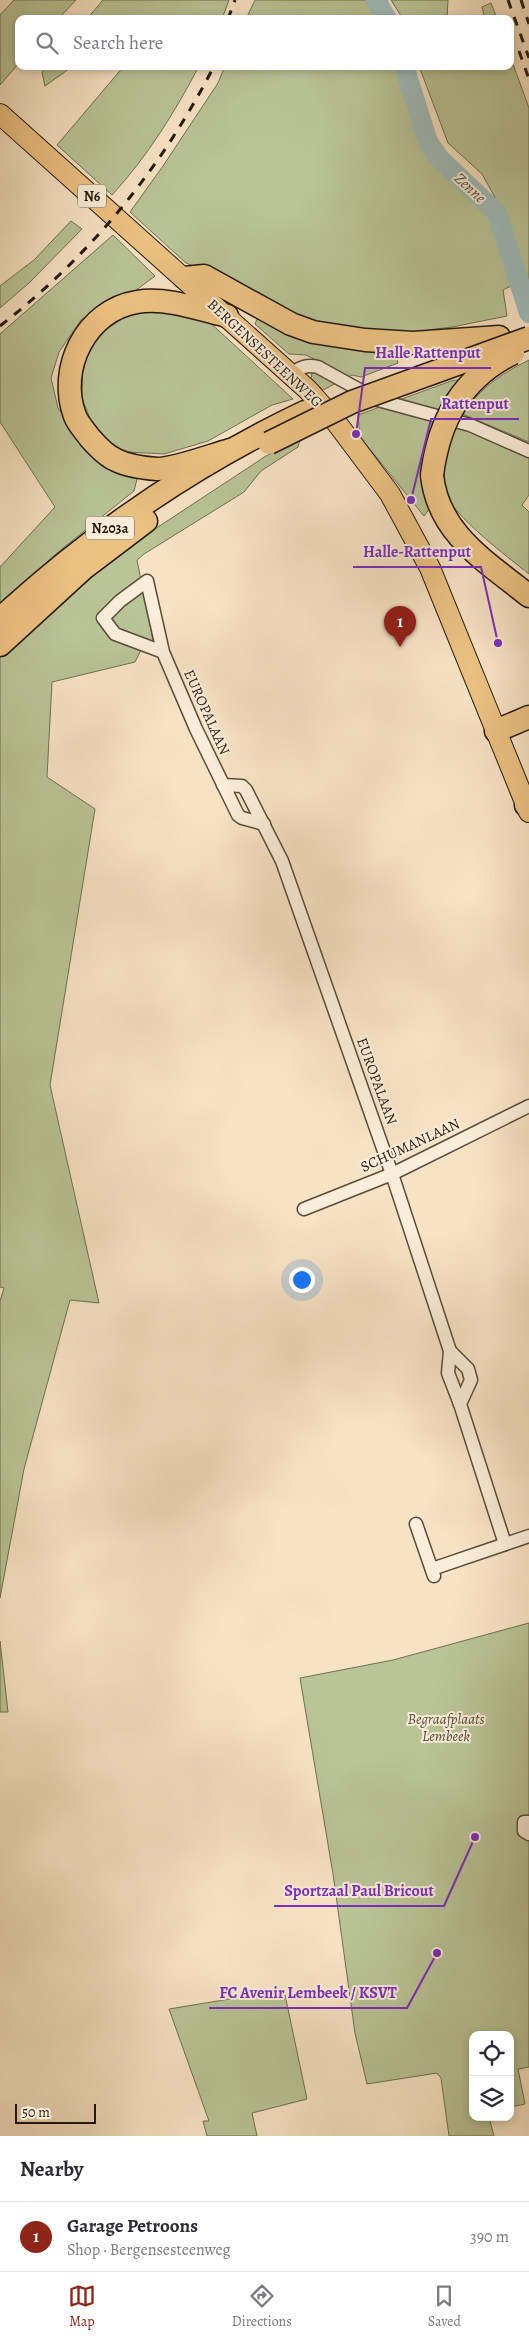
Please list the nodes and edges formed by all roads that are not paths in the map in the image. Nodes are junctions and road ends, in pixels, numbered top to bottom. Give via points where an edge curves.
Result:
1 (0, 114) edge
2 (185, 278) junction
3 (227, 316) junction
4 (529, 327) edge
5 (500, 337) junction
6 (529, 338) edge
7 (529, 345) edge
8 (290, 374) junction
9 (266, 437) junction
10 (230, 450) junction
11 (529, 452) edge
12 (529, 596) edge
13 (0, 619) edge
14 (0, 645) edge
15 (163, 652) junction
16 (529, 717) edge
17 (496, 731) junction
18 (223, 785) junction
19 (528, 805) edge
20 (264, 824) junction
21 (529, 1106) edge
22 (392, 1174) junction
23 (304, 1210) dead end
24 (450, 1352) junction
25 (460, 1404) junction
26 (416, 1524) dead end
27 (529, 1536) edge
28 (505, 1544) junction
29 (529, 1822) edge
30 (529, 1834) edge

1 - 2 main road, BERGENSESTEENWEG / N6
2 - 3 main road, BERGENSESTEENWEG / N6
2 - 5 highway via 204,276 284,320 313,332 413,343
3 - 8 main road, BERGENSESTEENWEG / N6
3 - 10 highway via 162,302 137,302 118,307 100,318 87,332 74,355 69,378 76,416 96,445 115,460 159,469
4 - 5 highway, N203a
5 - 9 highway, N203a via 347,393
6 - 9 highway, N203a, bridge
7 - 12 highway, bridge via 502,358 476,377 454,404 443,424 432,475 436,500 449,525 464,543
8 - 11 street via 303,366 318,367 378,400 470,425
8 - 17 main road, BERGENSESTEENWEG / N6 via 333,418 395,502 430,568
9 - 10 highway, N203a
9 - 14 highway, N203a via 138,526 84,568
10 - 13 highway, N203a via 89,542
15 - 15 street, EUROPALAAN via 115,634 103,618 147,581
15 - 18 street, EUROPALAAN
16 - 17 highway
17 - 19 main road, BERGENSESTEENWEG / N6
18 - 20 street, EUROPALAAN via 238,815
18 - 20 street, EUROPALAAN via 242,786
20 - 22 street, EUROPALAAN via 282,861
21 - 22 street, SCHUMANLAAN
22 - 23 street, SCHUMANLAAN
22 - 24 street, EUROPALAAN
24 - 25 street, EUROPALAAN via 448,1373
24 - 25 street, EUROPALAAN via 468,1369 471,1380
25 - 28 street, EUROPALAAN
26 - 28 street via 433,1573
27 - 28 street
29 - 30 street via 524,1822 524,1832

